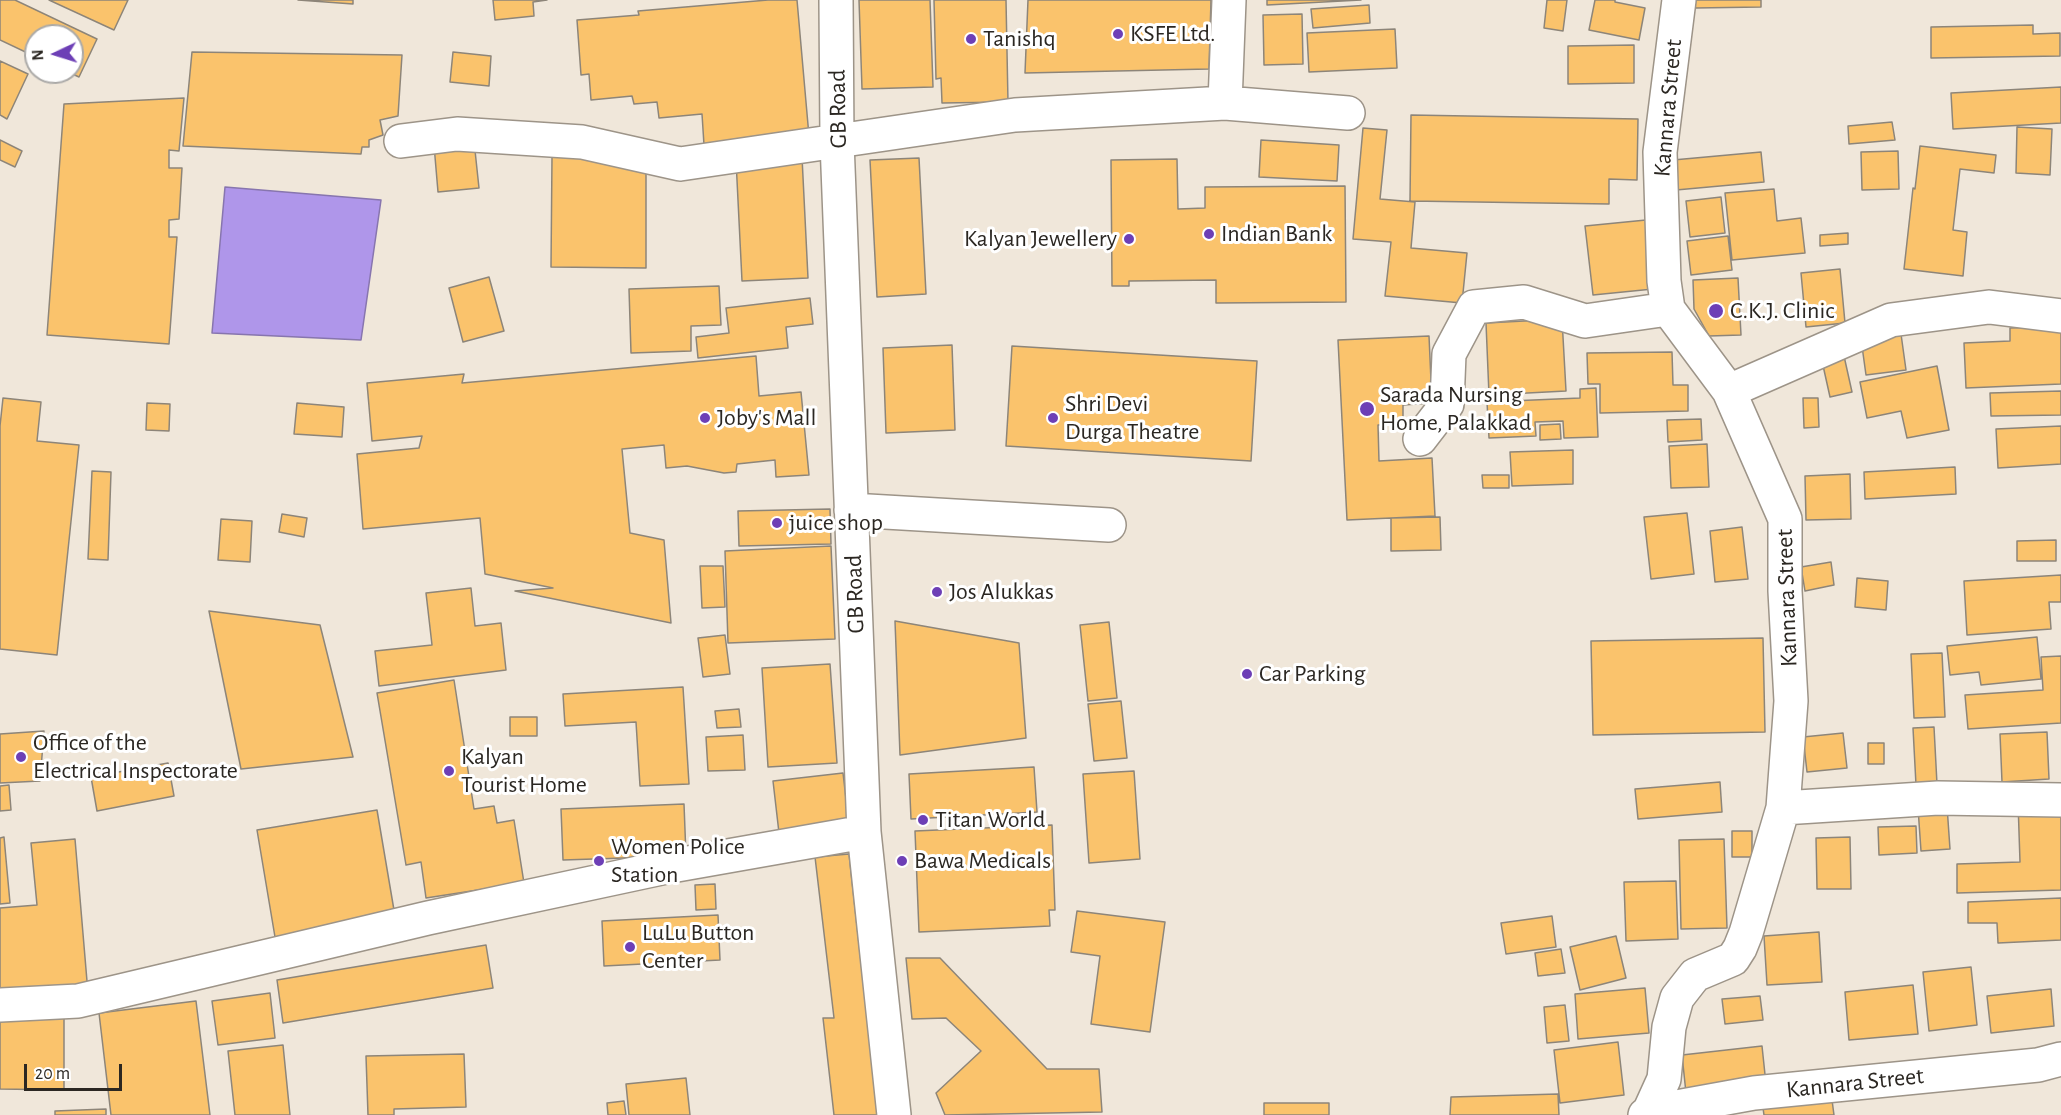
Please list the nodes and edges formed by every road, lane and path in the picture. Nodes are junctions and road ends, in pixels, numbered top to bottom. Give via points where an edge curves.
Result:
1 (837, 0) edge
2 (1229, 0) edge
3 (1679, 0) edge
4 (1226, 103) junction
5 (1348, 113) dead end
6 (401, 141) dead end
7 (837, 142) junction
8 (1668, 309) junction
9 (2061, 316) edge
10 (1729, 391) junction
11 (1420, 439) dead end
12 (851, 510) junction
13 (1109, 525) dead end
14 (2061, 800) edge
15 (1783, 808) junction
16 (864, 831) junction
17 (0, 1005) edge
18 (2061, 1059) edge
19 (1647, 1113) edge
20 (894, 1115) edge

1 - 7 street, GB Road
2 - 4 street
3 - 8 street, Kannara Street via 1660,152
4 - 5 street
4 - 7 street via 1015,115
6 - 7 street via 457,134 582,142 680,164
7 - 12 street, GB Road
8 - 10 street, Kannara Street
8 - 11 street via 1585,321 1524,302 1474,307 1449,354 1447,404
9 - 10 street via 1989,307 1891,320
10 - 15 street, Kannara Street via 1785,519 1791,701
12 - 13 street
12 - 16 street, GB Road
14 - 15 street via 1938,798
15 - 19 street, Kannara Street via 1740,948 1732,959 1695,975 1677,998 1669,1027 1664,1079
16 - 17 street via 671,866 451,913 78,1001
16 - 20 street, GB Road
18 - 19 street, Kannara Street via 2038,1065 1754,1093

